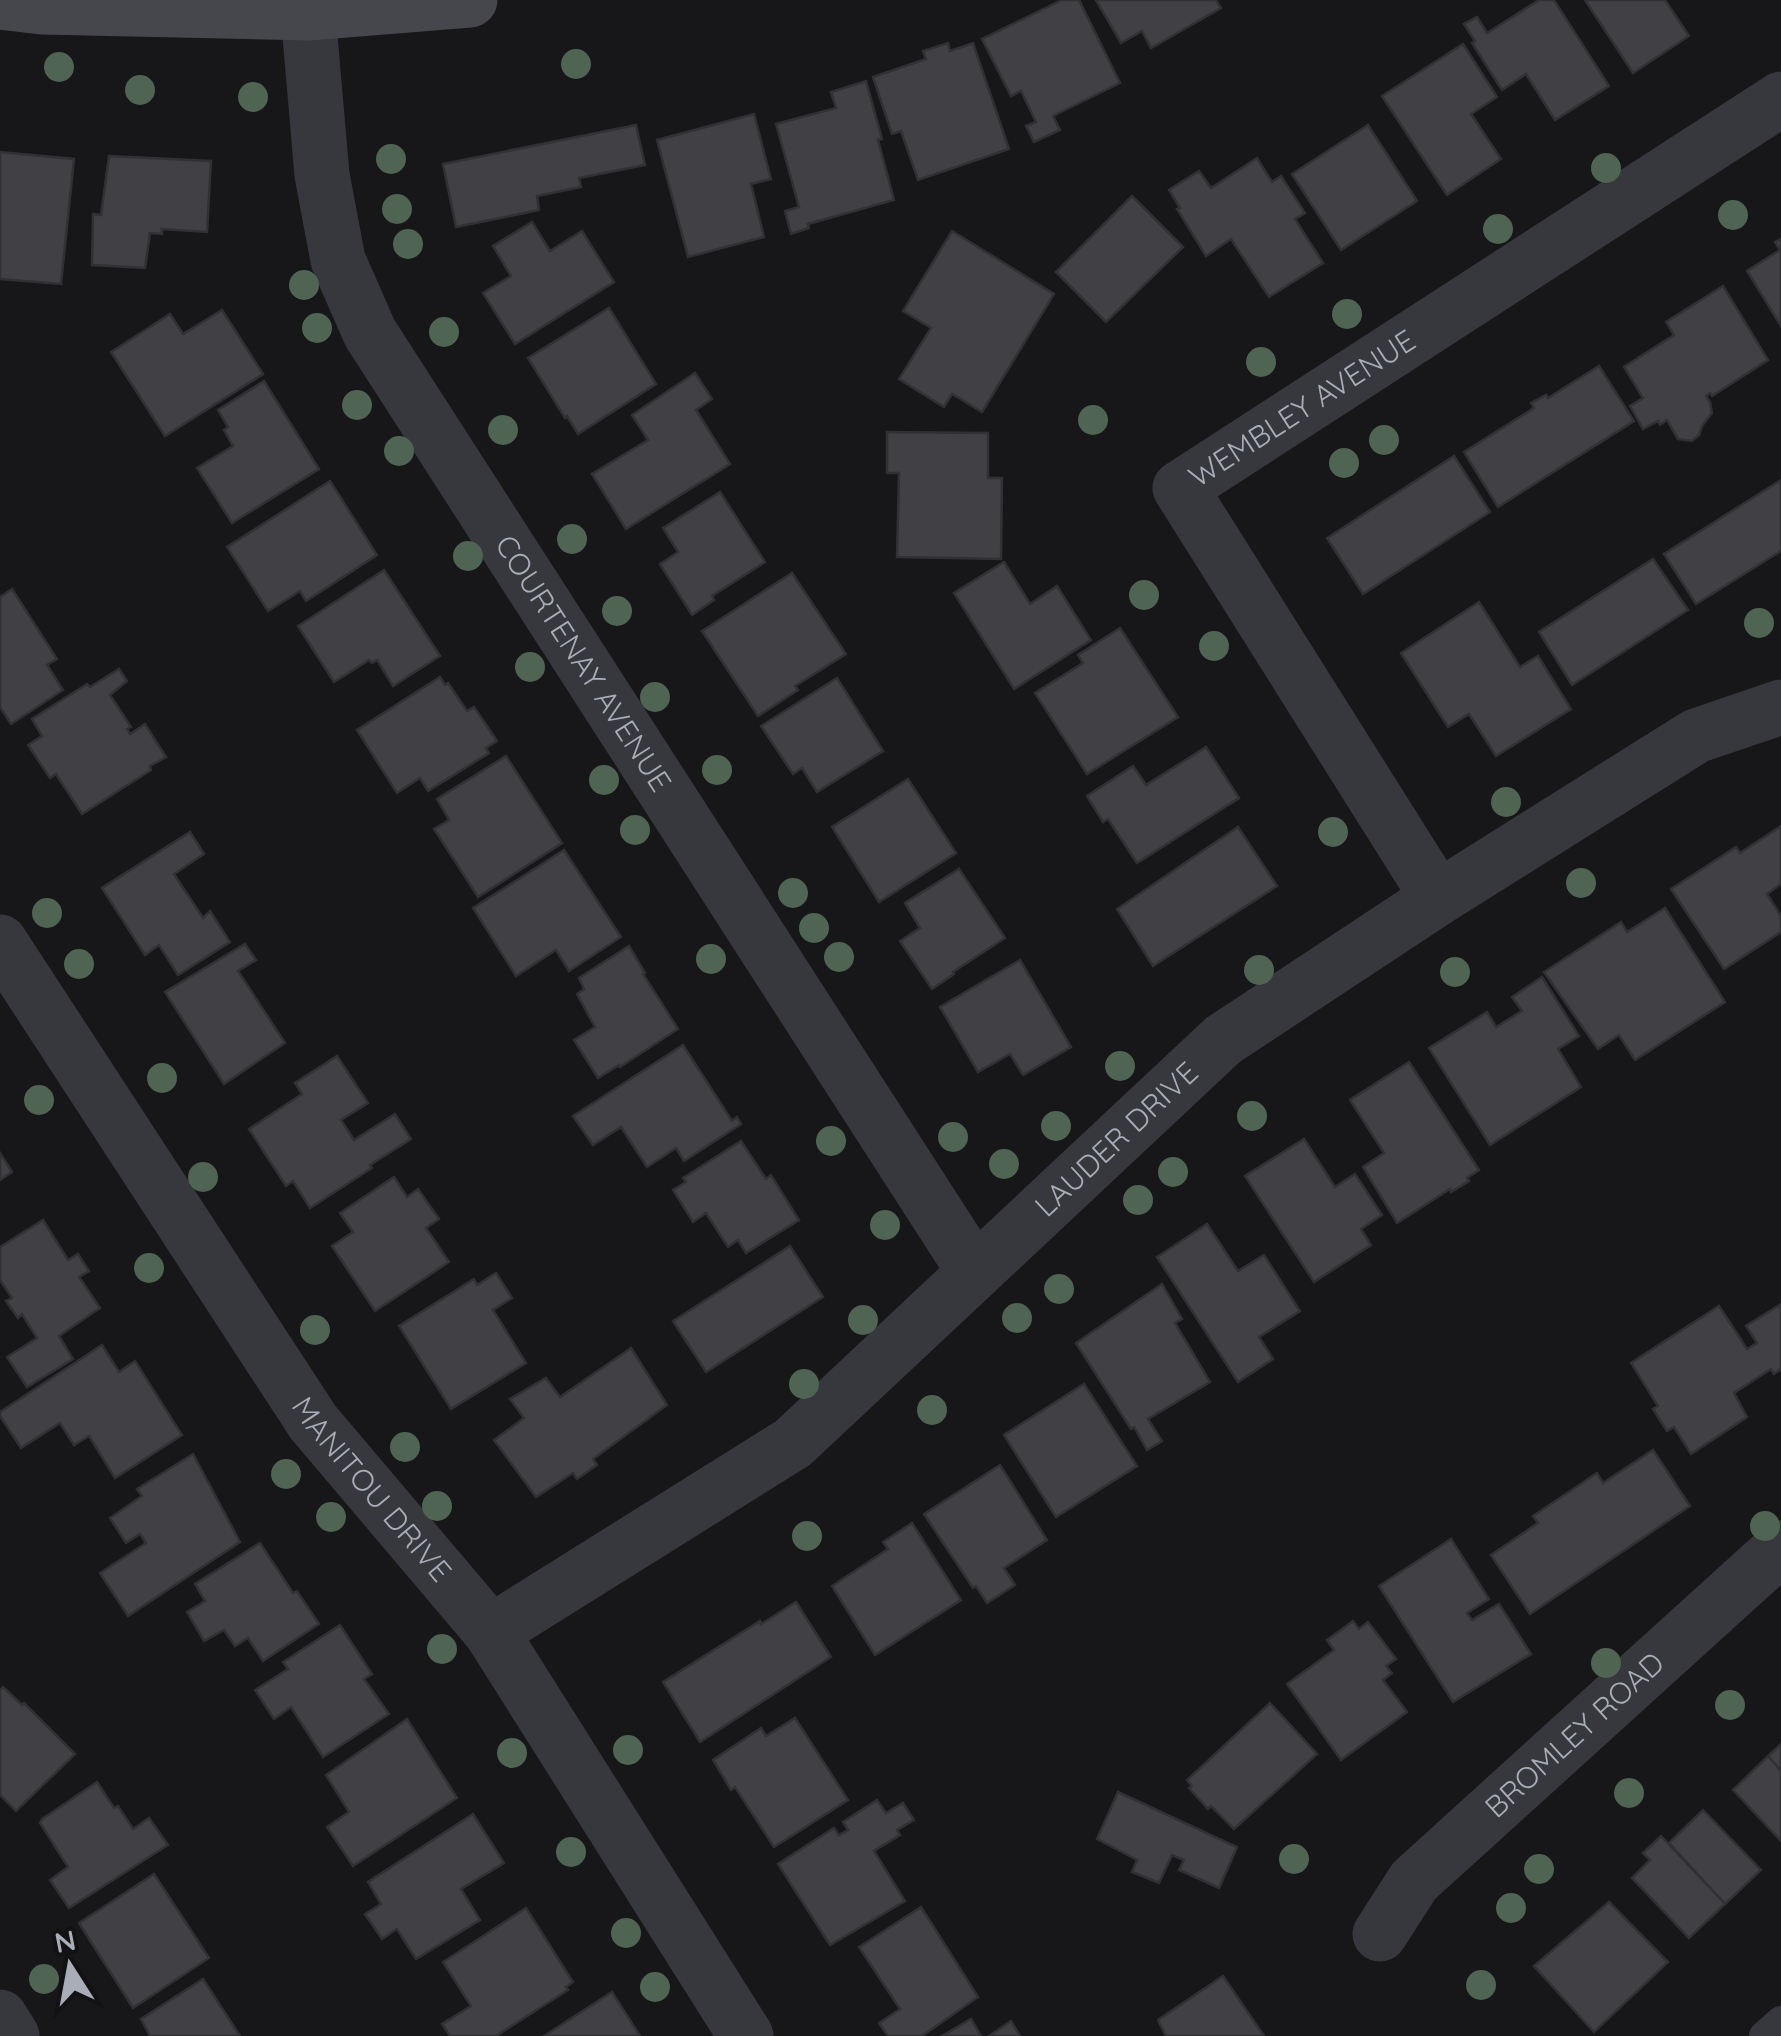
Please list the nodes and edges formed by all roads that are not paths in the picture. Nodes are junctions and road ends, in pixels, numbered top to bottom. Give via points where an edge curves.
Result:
1 (470, 0) edge
2 (28, 3) edge
3 (308, 13) junction
4 (1781, 99) edge
5 (1781, 707) edge
6 (1438, 898) junction
7 (0, 942) edge
8 (974, 1271) junction
9 (1781, 1548) edge
10 (492, 1632) junction
11 (1380, 1934) dead end
12 (0, 2017) edge
13 (1781, 2021) edge
14 (12, 2036) edge
15 (746, 2036) edge
16 (1764, 2036) edge

1 - 3 street
2 - 3 street
3 - 8 street, COURTENAY AVENUE via 338,260 370,333
4 - 6 street, WEMBLEY AVENUE via 1180,488
5 - 6 street, LAUDER DRIVE via 1696,736
6 - 8 street, LAUDER DRIVE via 1222,1040
7 - 10 street, MANITOU DRIVE via 313,1422
8 - 10 street, LAUDER DRIVE via 792,1443
9 - 11 street, BROMLEY ROAD via 1414,1880
10 - 15 street, MANITOU DRIVE
12 - 14 street
13 - 16 lane

